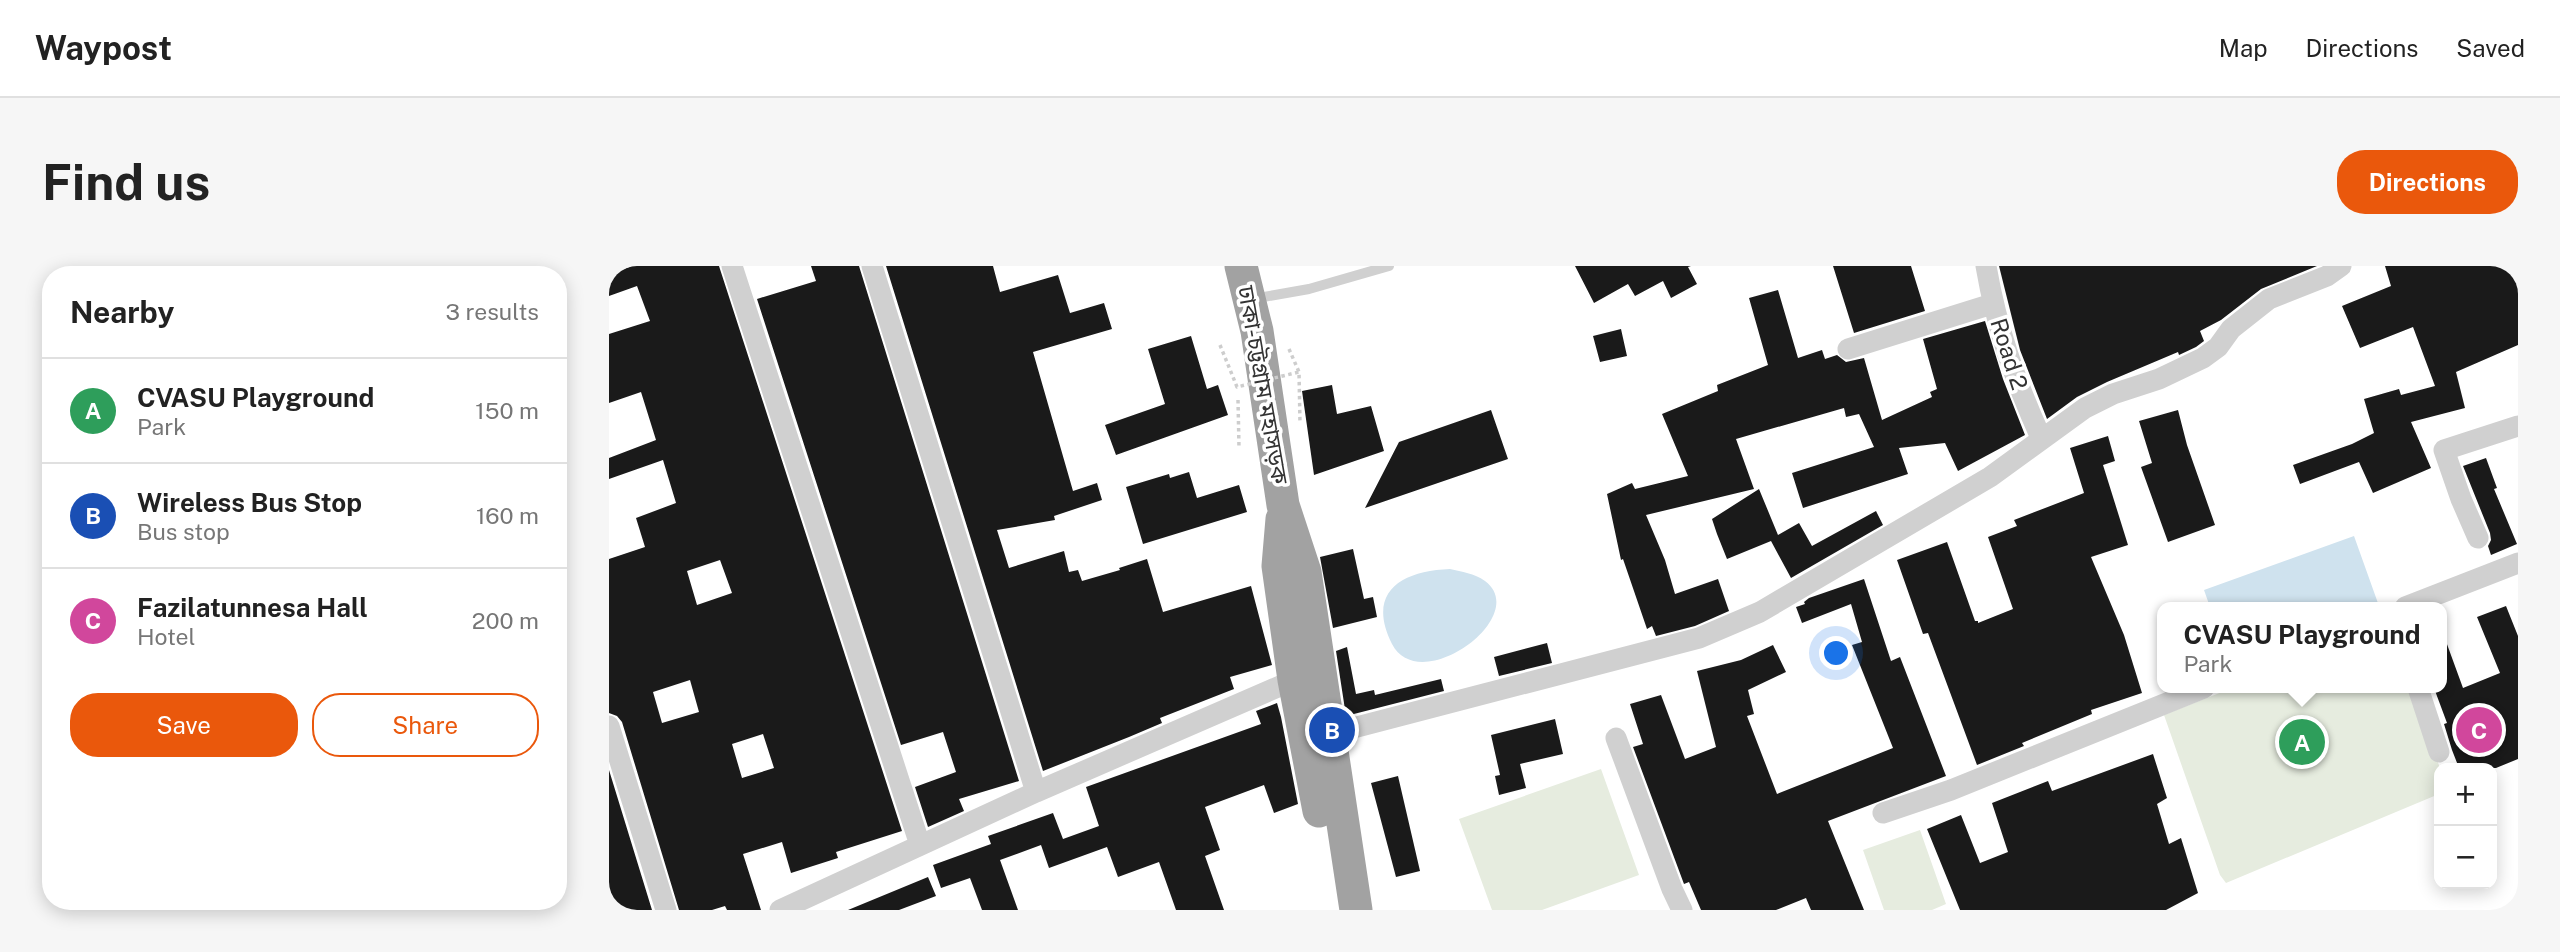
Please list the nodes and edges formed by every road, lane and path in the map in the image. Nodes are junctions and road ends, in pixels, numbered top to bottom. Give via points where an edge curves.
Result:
1 (732, 266) edge
2 (872, 266) edge
3 (1241, 266) edge
4 (1389, 266) edge
5 (1986, 266) edge
6 (2341, 266) edge
7 (1249, 300) junction
8 (1992, 304) junction
9 (1220, 345) dead end
10 (1848, 349) dead end
11 (1237, 387) junction
12 (1300, 423) dead end
13 (2518, 426) edge
14 (2041, 438) junction
15 (1239, 447) dead end
16 (1283, 505) junction
17 (2478, 538) dead end
18 (2518, 563) edge
19 (2418, 602) edge
20 (1294, 680) junction
21 (2192, 693) edge
22 (2420, 693) edge
23 (609, 726) edge
24 (1330, 734) junction
25 (1616, 737) dead end
26 (2439, 752) dead end
27 (1036, 792) junction
28 (1883, 813) dead end
29 (920, 845) junction
30 (666, 910) edge
31 (780, 910) edge
32 (1336, 910) edge
33 (1356, 910) edge
34 (1682, 910) edge

1 - 29 street
2 - 27 street
3 - 7 highway, ঢাকা-চট্টগ্রাম মহাসড়ক
4 - 7 lane
5 - 8 street, Road 2
6 - 14 street via 2269,299 2203,358 2113,394
7 - 16 highway, ঢাকা-চট্টগ্রাম মহাসড়ক
8 - 10 street
8 - 14 street, Road 2 via 2014,377
9 - 11 path, bridge
11 - 12 path, bridge via 1299,372
11 - 15 path
13 - 17 street via 2444,450
14 - 24 street via 1990,477 1760,612 1699,638
16 - 20 highway, ঢাকা-চট্টগ্রাম মহাসড়ক via 1278,566
16 - 24 highway, ঢাকা-চট্টগ্রাম মহাসড়ক via 1305,572
18 - 19 street
20 - 27 street
20 - 32 highway, ঢাকা-চট্টগ্রাম মহাসড়ক
21 - 28 street
22 - 26 street
23 - 30 street
24 - 33 highway, ঢাকা-চট্টগ্রাম মহাসড়ক
25 - 34 street
27 - 29 street
29 - 31 street

